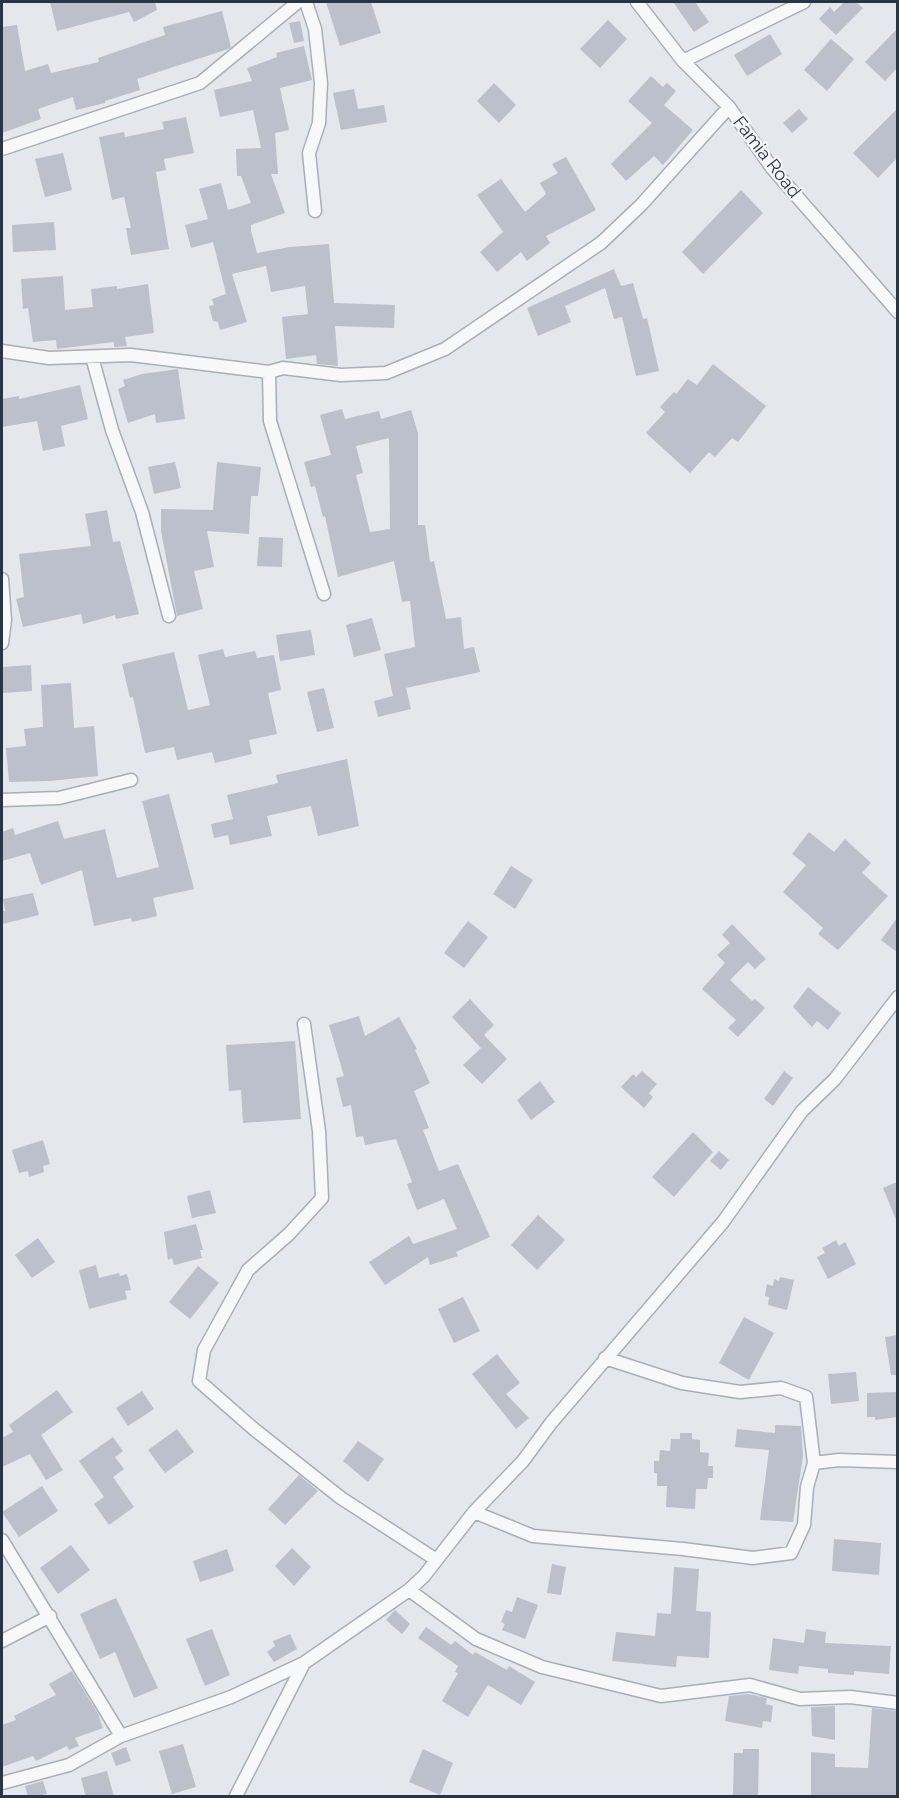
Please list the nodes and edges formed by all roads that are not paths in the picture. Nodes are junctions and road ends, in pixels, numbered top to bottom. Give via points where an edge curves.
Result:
1 (298, 2) edge
2 (306, 2) edge
3 (637, 2) edge
4 (804, 2) edge
5 (683, 61) junction
6 (729, 107) junction
7 (2, 149) edge
8 (315, 211) dead end
9 (897, 312) edge
10 (2, 351) edge
11 (92, 357) junction
12 (268, 372) junction
13 (2, 579) edge
14 (324, 594) dead end
15 (169, 616) dead end
16 (2, 642) edge
17 (131, 780) dead end
18 (2, 800) edge
19 (897, 997) edge
20 (304, 1024) dead end
21 (605, 1358) junction
22 (897, 1462) edge
23 (814, 1463) junction
24 (474, 1512) junction
25 (2, 1540) edge
26 (435, 1559) junction
27 (409, 1590) junction
28 (50, 1616) junction
29 (2, 1641) edge
30 (304, 1663) junction
31 (897, 1703) edge
32 (121, 1736) junction
33 (2, 1783) edge
34 (236, 1797) edge

1 - 7 street via 200,82
2 - 8 street via 315,29 321,83 319,123 309,153
3 - 5 street, Famia Road
4 - 5 street
5 - 6 street, Famia Road
6 - 9 street, Famia Road via 772,168
6 - 12 street via 641,205 601,243 445,349 386,373 341,375 283,368
10 - 11 street via 49,358
11 - 12 street via 131,355
11 - 15 street via 112,430 142,512
12 - 14 street via 270,422
13 - 16 street via 6,620
17 - 18 street via 59,798
19 - 21 street via 835,1079 802,1111 723,1222
20 - 26 street via 319,1131 322,1198 248,1270 204,1350 200,1381 341,1498
21 - 23 street via 682,1383 740,1392 781,1388 806,1397
21 - 24 street via 523,1461
22 - 23 street
23 - 24 street via 807,1487 804,1525 791,1553 773,1557 533,1536
24 - 26 street
25 - 28 street
26 - 27 street
27 - 30 street
27 - 31 street via 476,1639 542,1667 662,1696 750,1685 800,1699 850,1697
28 - 29 street
28 - 32 street
30 - 32 street via 231,1697
30 - 34 street
32 - 33 street via 69,1765

